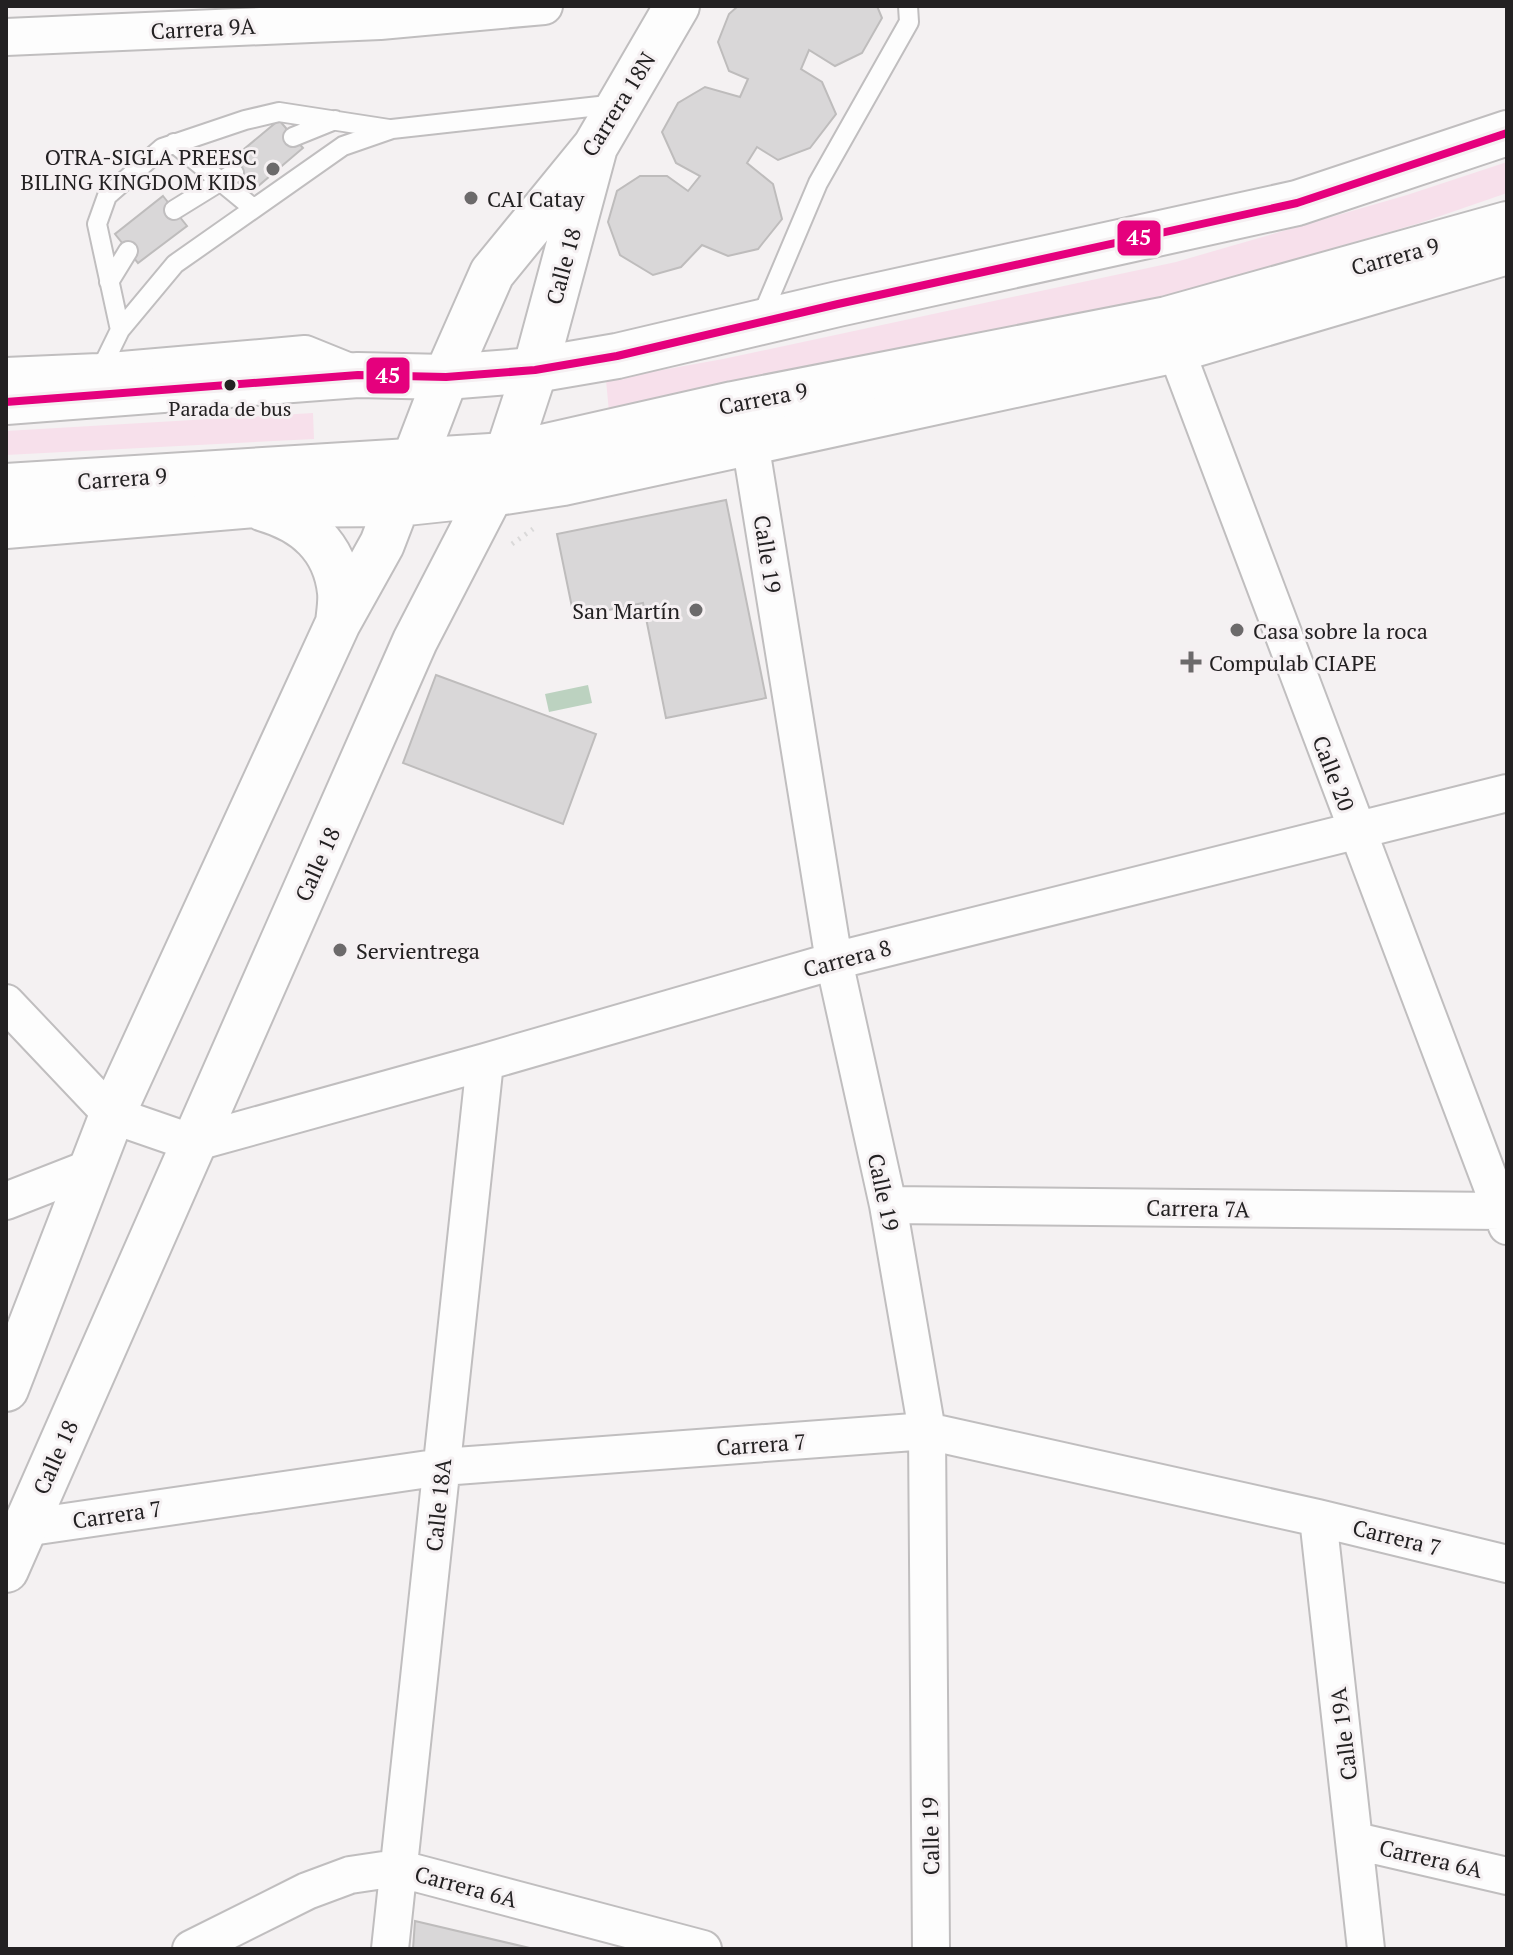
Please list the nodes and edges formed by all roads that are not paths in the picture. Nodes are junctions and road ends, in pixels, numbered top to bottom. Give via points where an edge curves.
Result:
1 (544, 6) edge
2 (677, 6) edge
3 (908, 6) edge
4 (380, 13) edge
5 (6, 37) edge
6 (620, 104) junction
7 (337, 119) junction
8 (392, 129) junction
9 (1507, 133) edge
10 (293, 137) dead end
11 (174, 143) junction
12 (595, 147) junction
13 (227, 177) junction
14 (253, 208) junction
15 (174, 210) dead end
16 (1502, 245) edge
17 (128, 251) dead end
18 (109, 282) junction
19 (759, 322) junction
20 (120, 330) junction
21 (1172, 334) junction
22 (535, 370) junction
23 (6, 376) edge
24 (446, 377) junction
25 (93, 384) junction
26 (6, 402) edge
27 (750, 442) junction
28 (414, 462) junction
29 (499, 474) junction
30 (397, 504) junction
31 (254, 505) junction
32 (8, 520) edge
33 (338, 623) junction
34 (1507, 793) edge
35 (1356, 831) junction
36 (834, 961) junction
37 (6, 1003) edge
38 (485, 1062) junction
39 (112, 1115) junction
40 (193, 1143) junction
41 (93, 1167) junction
42 (6, 1201) edge
43 (888, 1205) junction
44 (1505, 1215) edge
45 (6, 1389) edge
46 (927, 1431) junction
47 (442, 1467) junction
48 (1318, 1518) junction
49 (15, 1531) edge
50 (1507, 1564) edge
51 (6, 1570) edge
52 (1356, 1841) junction
53 (397, 1868) junction
54 (1507, 1876) edge
55 (191, 1949) edge
56 (390, 1949) edge
57 (703, 1949) edge
58 (931, 1949) edge
59 (1366, 1949) edge

1 - 4 street, Carrera 9A
2 - 6 street, Carrera 18N
3 - 19 lane via 909,22 818,183
4 - 5 street, Carrera 9A
6 - 8 lane
6 - 12 street, Carrera 18N
7 - 8 lane
7 - 10 lane
7 - 11 lane via 279,112
8 - 14 lane via 343,146
9 - 19 street via 1297,203
11 - 13 lane
11 - 18 lane via 107,196 97,224
12 - 22 street, Calle 18
12 - 24 street, Carrera 18N via 492,273
13 - 14 lane
13 - 15 lane
14 - 20 lane via 175,264
16 - 21 street, Carrera 9
17 - 18 lane
18 - 20 lane
19 - 22 street
20 - 25 lane
21 - 27 street
21 - 29 street, Carrera 9 via 733,404
21 - 35 street, Calle 20
22 - 24 street
22 - 29 street, Calle 18
23 - 25 street
24 - 25 street
24 - 28 street
25 - 26 street
27 - 29 street via 563,483
27 - 36 street, Calle 19
28 - 29 street, Carrera 9
28 - 30 street
28 - 32 street, Carrera 9
29 - 30 street
29 - 40 street, Calle 18 via 415,641
30 - 31 street
30 - 33 street via 382,544
31 - 32 street
31 - 33 street via 289,516 315,535 332,561 340,592
33 - 39 street
34 - 35 street, Carrera 8
35 - 36 street, Carrera 8
35 - 44 street, Calle 20
36 - 38 street, Carrera 8
36 - 43 street, Calle 19
37 - 39 street
38 - 40 street, Carrera 8
38 - 47 street, Calle 18A
39 - 40 street
39 - 41 street
40 - 49 street, Calle 18
41 - 42 street
41 - 45 street
43 - 44 street, Carrera 7A
43 - 46 street, Calle 19
46 - 47 street, Carrera 7
46 - 48 street, Carrera 7
46 - 58 street, Calle 19
47 - 49 street, Carrera 7
47 - 53 street, Calle 18A
48 - 50 street, Carrera 7
48 - 52 street, Calle 19A
49 - 51 street, Calle 18
52 - 54 street, Carrera 6A
52 - 59 street, Calle 19A
53 - 55 street, Carrera 6A via 350,1875 307,1891
53 - 56 street, Calle 18A
53 - 57 street, Carrera 6A

